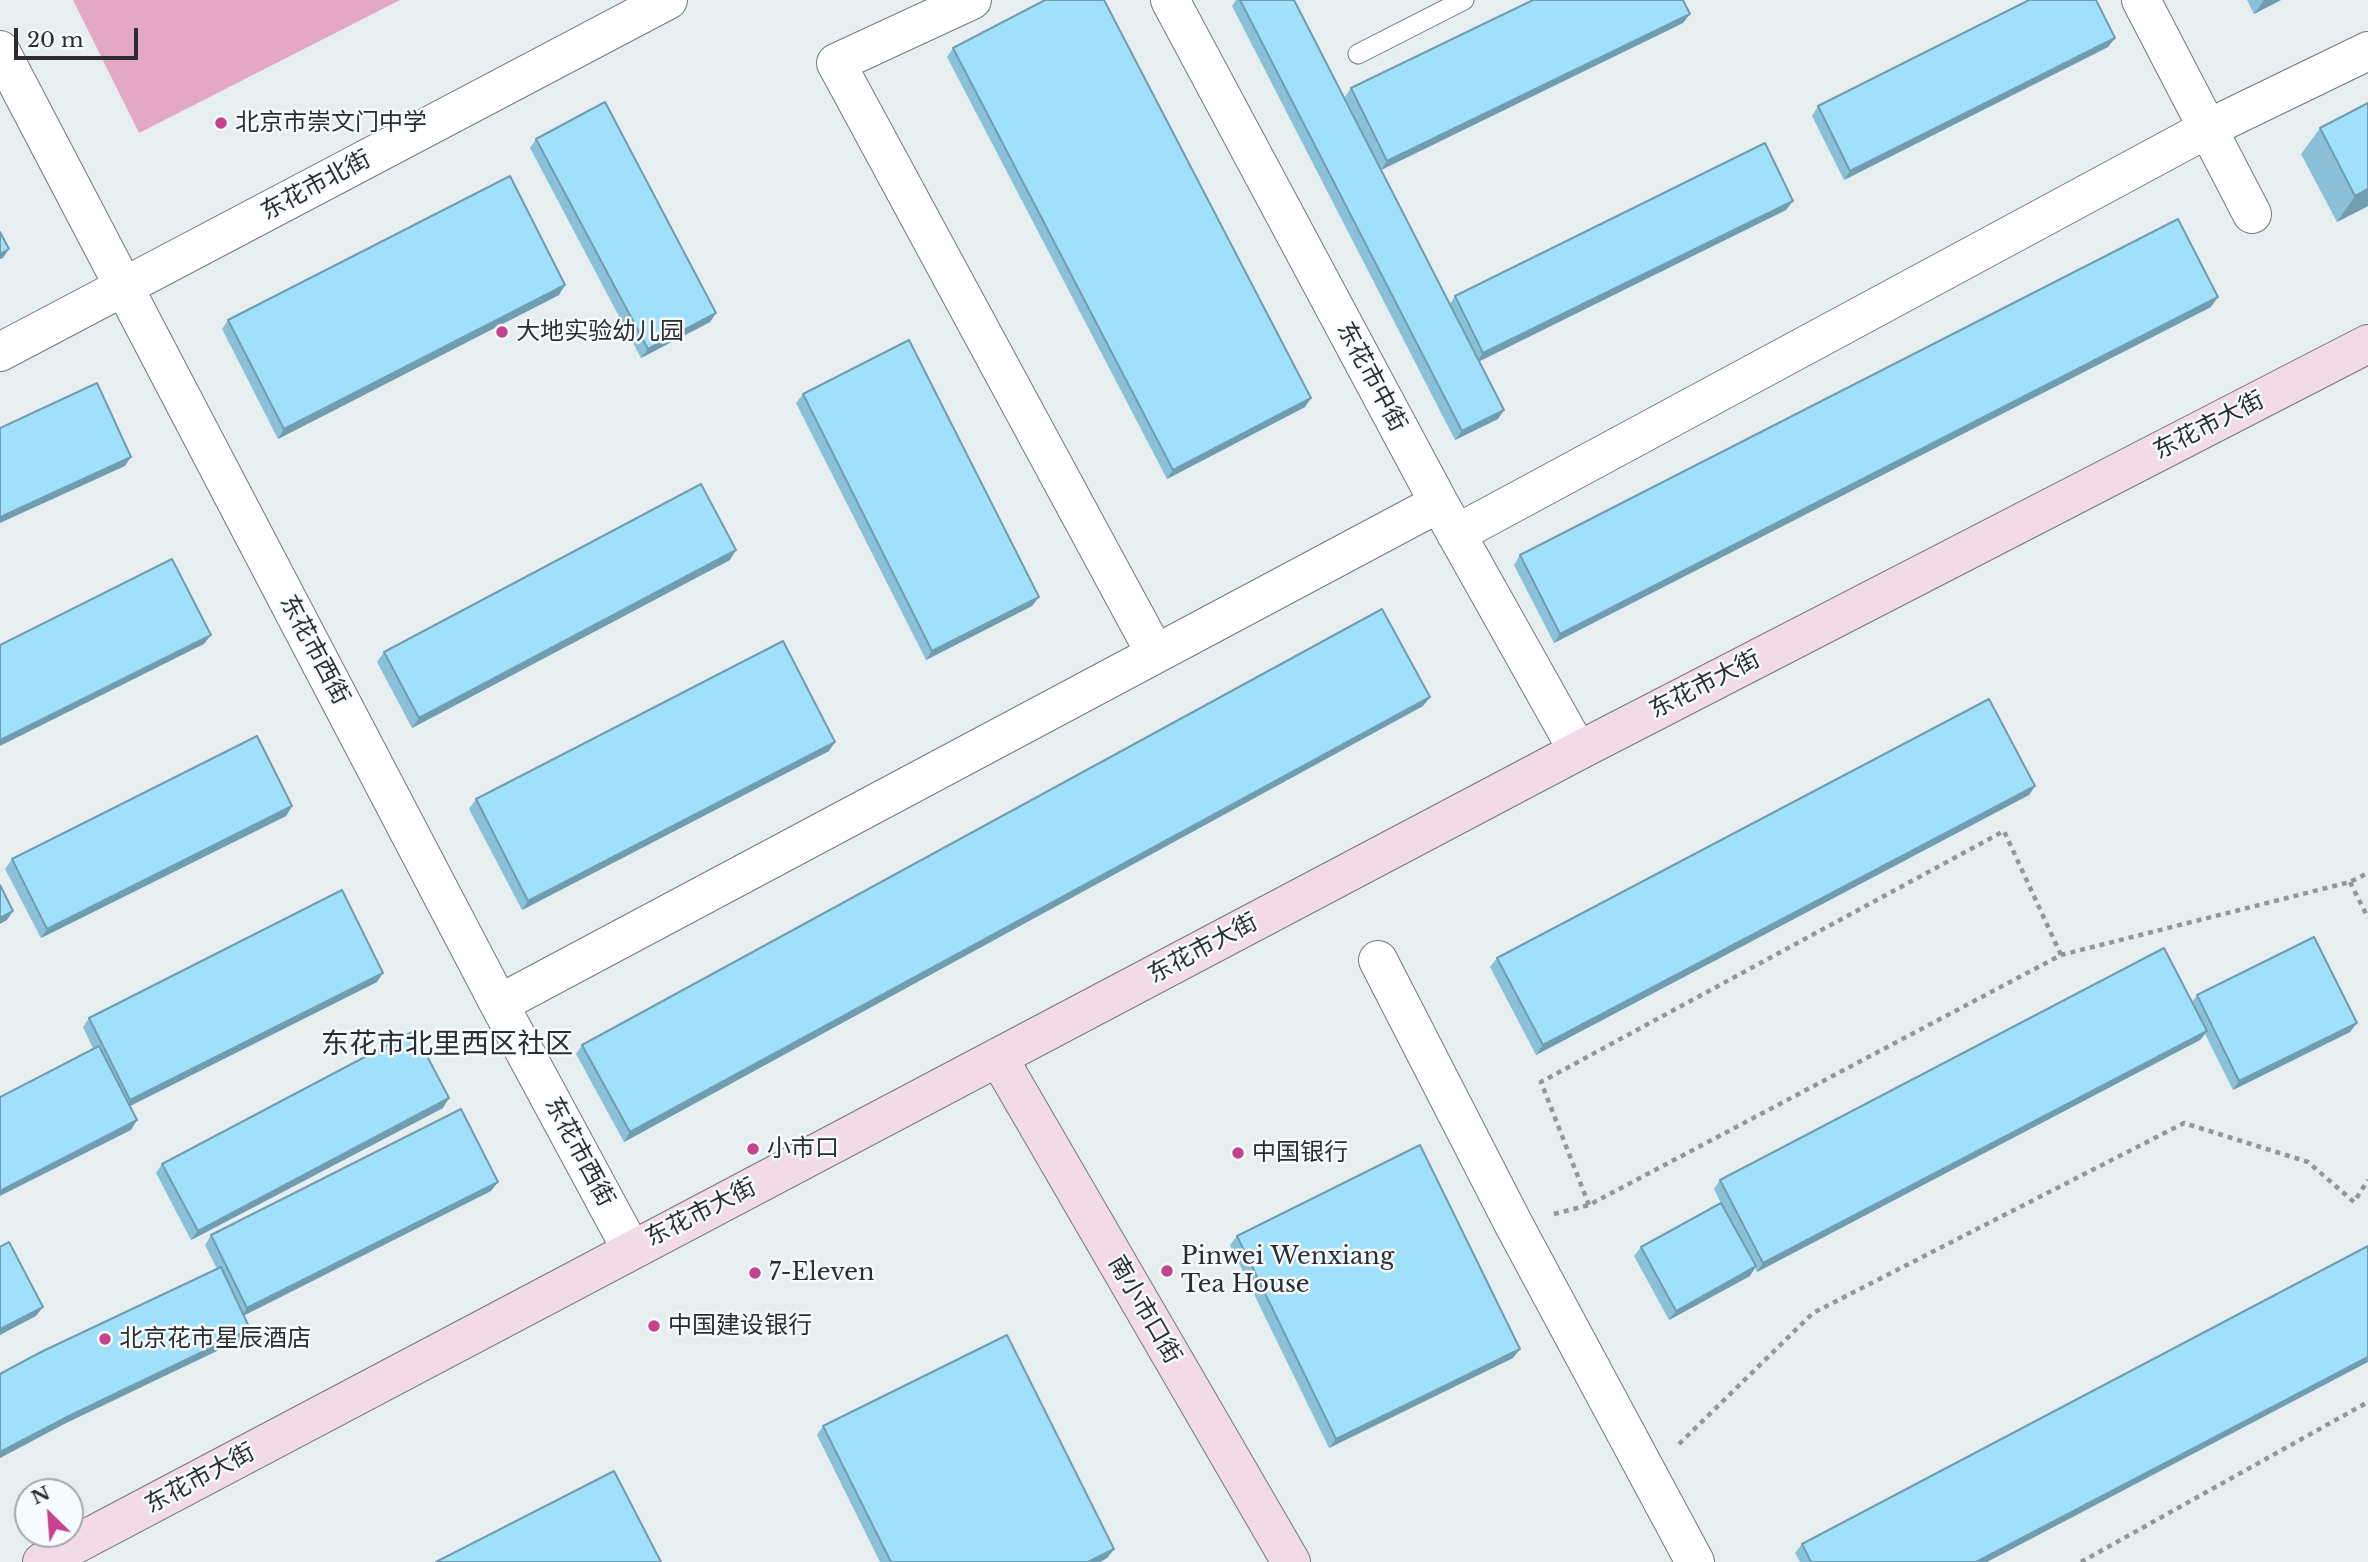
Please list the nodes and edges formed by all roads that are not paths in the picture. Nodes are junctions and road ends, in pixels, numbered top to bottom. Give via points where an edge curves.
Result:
1 (668, 0) edge
2 (972, 0) edge
3 (1170, 0) edge
4 (1464, 0) edge
5 (2141, 0) edge
6 (0, 50) edge
7 (2368, 51) edge
8 (1358, 54) dead end
9 (2207, 129) junction
10 (2252, 214) dead end
11 (124, 288) junction
12 (2368, 344) edge
13 (0, 352) edge
14 (1448, 519) junction
15 (1156, 653) junction
16 (1578, 751) junction
17 (1378, 960) dead end
18 (499, 1004) junction
19 (998, 1057) junction
20 (631, 1249) junction
21 (42, 1562) edge
22 (1291, 1562) edge
23 (1695, 1562) edge

1 - 11 street, 东花市北街
2 - 15 street via 836,63
3 - 14 street, 东花市中街
4 - 8 lane
5 - 9 street
6 - 11 street, 东花市西街
7 - 9 street
9 - 10 street
9 - 14 street
11 - 13 street, 东花市北街
11 - 18 street, 东花市西街
12 - 16 street, 东花市大街
14 - 15 street
14 - 16 street, 东花市中街
15 - 18 street
16 - 19 street, 东花市大街
17 - 23 street
18 - 20 street, 东花市西街
19 - 20 street, 东花市大街
19 - 22 street, 南小市口街
20 - 21 street, 东花市大街

